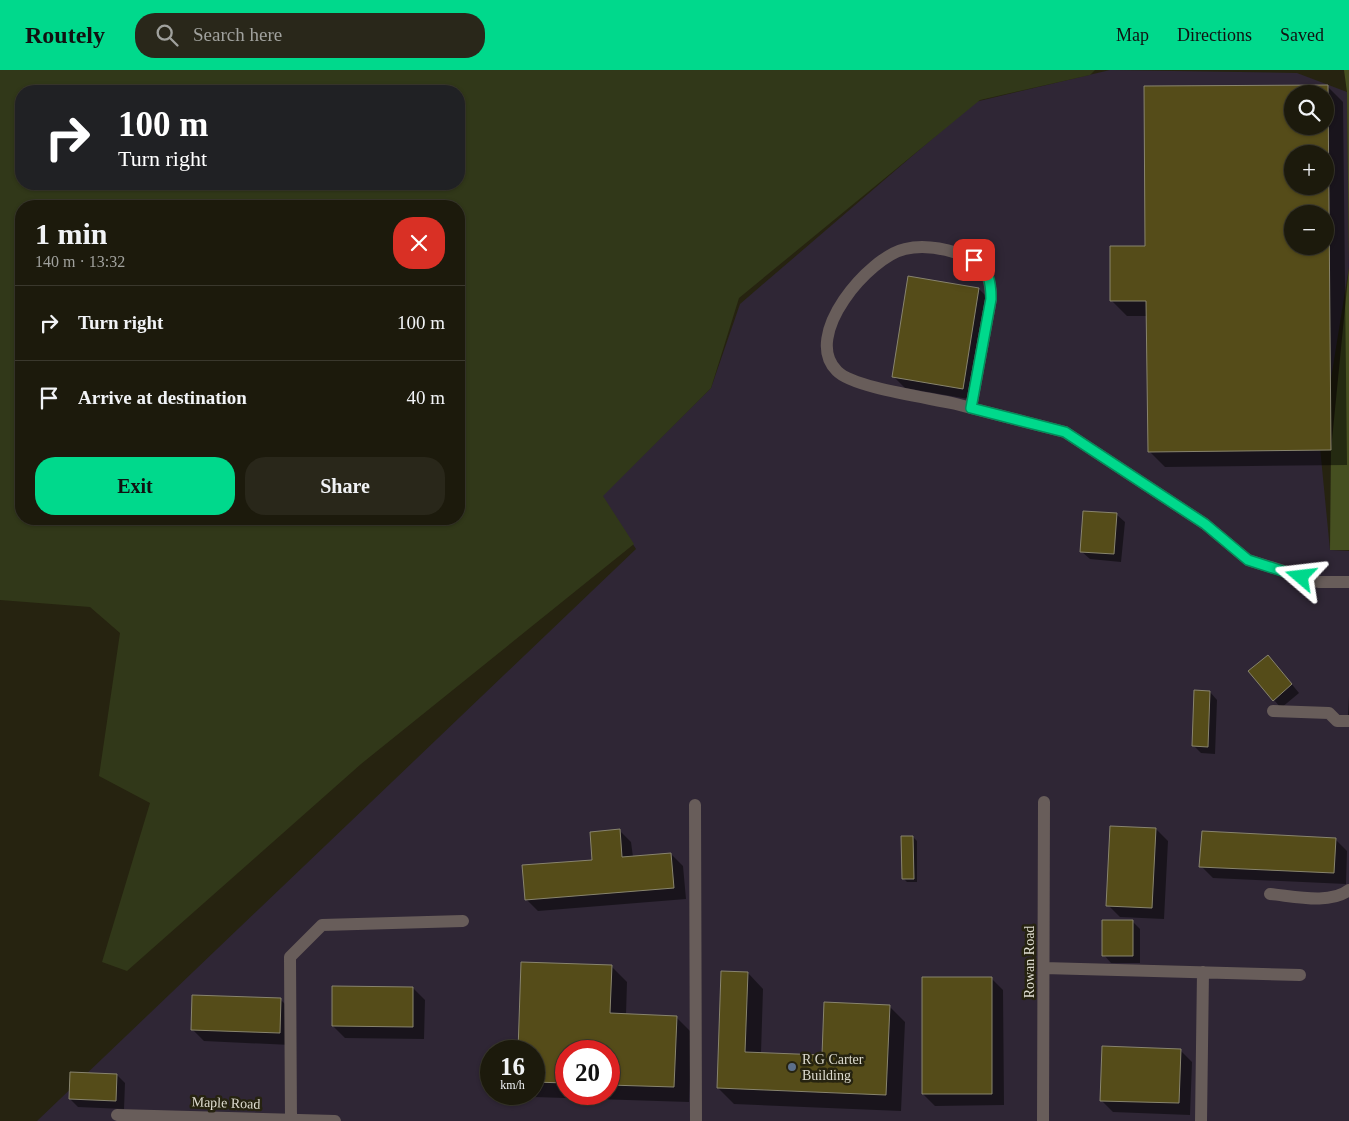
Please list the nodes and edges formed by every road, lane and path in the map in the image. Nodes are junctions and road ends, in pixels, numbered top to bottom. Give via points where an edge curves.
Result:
1 (971, 408) junction
2 (1349, 582) edge
3 (1273, 711) dead end
4 (1349, 721) edge
5 (1044, 802) dead end
6 (695, 804) dead end
7 (1349, 890) edge
8 (1270, 894) dead end
9 (463, 921) dead end
10 (1044, 968) junction
11 (1203, 972) junction
12 (1300, 975) dead end
13 (117, 1115) dead end
14 (291, 1120) junction
15 (335, 1121) edge
16 (696, 1121) edge
17 (1043, 1121) edge
18 (1201, 1121) edge

1 - 1 street via 857,382 837,371 826,355 826,337 833,318 853,287 882,260 904,249 939,248 966,255 983,266 991,281 991,299
1 - 2 street via 1065,432 1205,524 1248,560 1319,582
3 - 4 street via 1329,713 1337,721
5 - 10 street, Rowan Road
6 - 16 street
7 - 8 street via 1342,895 1318,898
9 - 14 street via 322,925 290,958
10 - 11 street
10 - 17 street, Rowan Road
11 - 12 street
11 - 18 street
13 - 14 street, Maple Road
14 - 15 street, Maple Road

